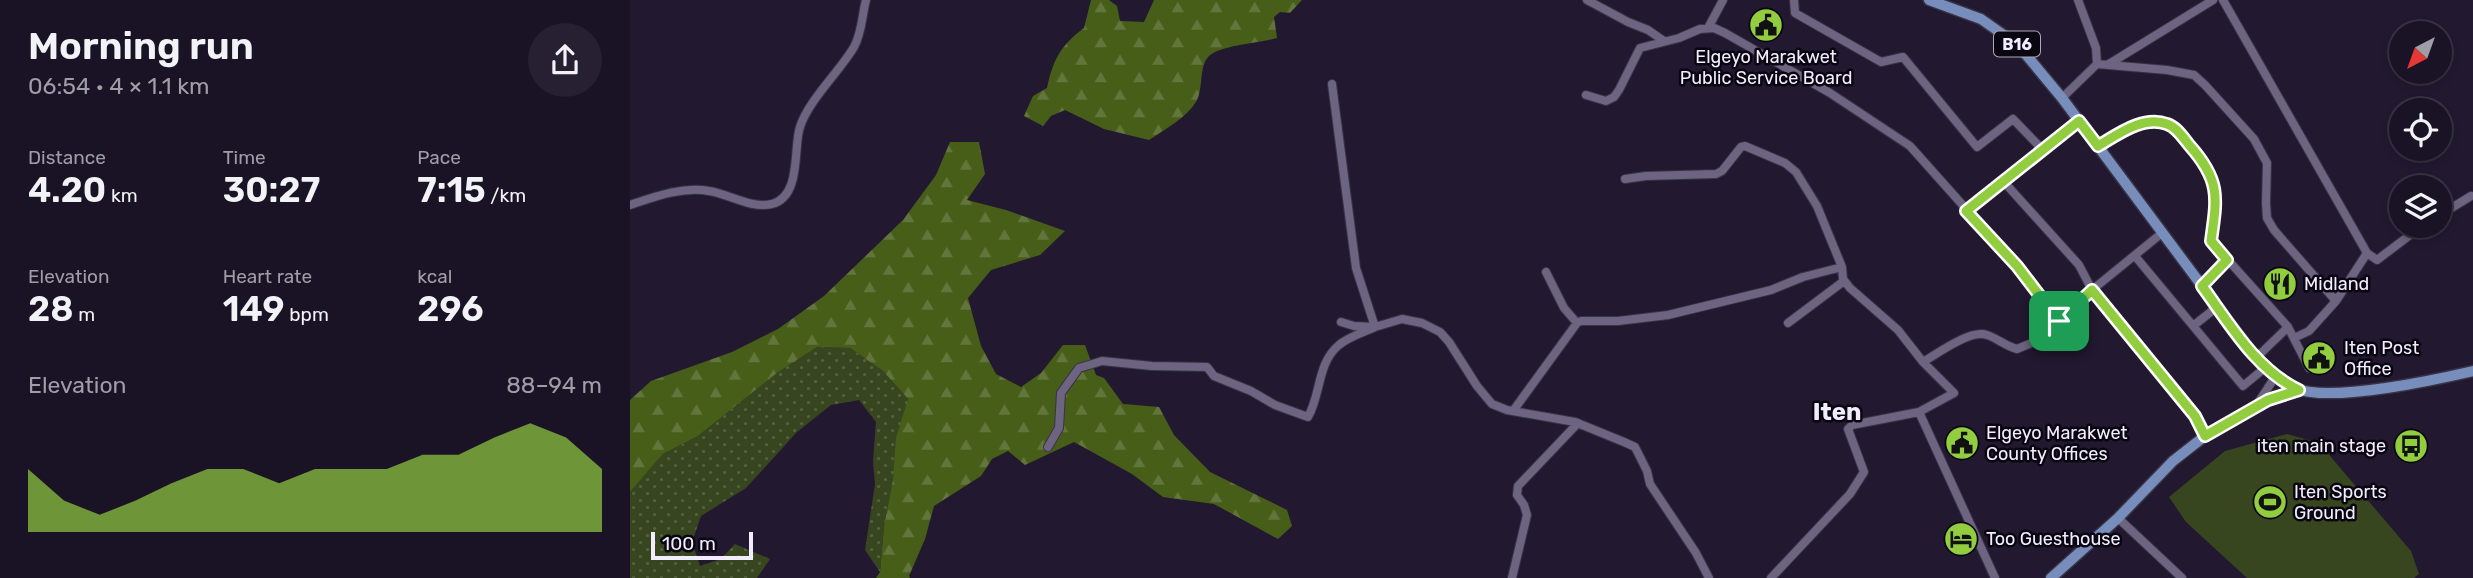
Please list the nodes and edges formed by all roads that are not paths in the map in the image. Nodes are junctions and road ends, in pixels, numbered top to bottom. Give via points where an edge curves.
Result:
1 (866, 0) edge
2 (1587, 0) edge
3 (1723, 0) edge
4 (1794, 0) edge
5 (1929, 0) edge
6 (2078, 0) edge
7 (2213, 0) edge
8 (2223, 0) edge
9 (1708, 28) junction
10 (1664, 41) junction
11 (2097, 64) junction
12 (2109, 64) junction
13 (1332, 84) dead end
14 (1586, 95) dead end
15 (2062, 98) junction
16 (2079, 121) junction
17 (2098, 146) junction
18 (2043, 150) junction
19 (1625, 179) dead end
20 (2004, 182) junction
21 (2471, 196) dead end
22 (630, 205) edge
23 (2452, 208) edge
24 (1966, 211) junction
25 (2162, 233) junction
26 (2406, 238) edge
27 (2367, 253) junction
28 (2135, 256) junction
29 (2227, 260) junction
30 (1842, 267) junction
31 (1546, 272) dead end
32 (1844, 281) junction
33 (2202, 286) junction
34 (2092, 290) junction
35 (2336, 301) junction
36 (2217, 307) junction
37 (2059, 321) junction
38 (1341, 322) dead end
39 (1577, 323) junction
40 (1788, 323) dead end
41 (2193, 326) junction
42 (1375, 327) junction
43 (2288, 327) junction
44 (2294, 338) junction
45 (2257, 358) junction
46 (1923, 362) junction
47 (2266, 367) junction
48 (2309, 368) dead end
49 (2473, 371) edge
50 (2280, 380) junction
51 (2299, 390) junction
52 (2268, 400) junction
53 (2256, 406) junction
54 (1514, 411) junction
55 (1919, 412) junction
56 (1578, 423) junction
57 (2205, 436) junction
58 (1048, 447) dead end
59 (2118, 519) junction
60 (2059, 576) edge
61 (1512, 578) edge
62 (1709, 578) edge
63 (1771, 578) edge
64 (1995, 578) edge
65 (2182, 578) edge

1 - 22 street via 856,44 799,129 792,182 779,200 750,203 706,190 689,190
2 - 10 street
3 - 9 street
4 - 18 street via 1795,13 1881,62 1903,57 1977,147 2013,118
5 - 15 main road, B16 via 2000,30
6 - 11 street via 2096,48
7 - 12 street
8 - 27 street
9 - 10 street
9 - 24 street via 1725,33 1830,93 1910,146
10 - 14 street via 1640,48 1614,97 1606,101
11 - 12 street
11 - 15 street
12 - 35 street via 2194,75 2205,85 2254,139 2267,163 2267,218 2274,230
13 - 42 street via 1356,268
15 - 16 main road, B16
16 - 17 main road, B16
16 - 18 street
17 - 25 main road, B16
17 - 29 street via 2141,124 2166,123 2175,129 2210,172 2215,187 2211,241
18 - 20 street
19 - 30 street via 1716,174 1741,147 1755,149 1785,163 1798,176
20 - 24 street
20 - 34 street via 2079,265
21 - 23 street
24 - 37 street
25 - 28 street
25 - 33 main road, B16
26 - 27 street via 2377,260
27 - 35 street
28 - 34 street
28 - 41 street
29 - 33 street
29 - 43 street
30 - 32 street
30 - 39 street via 1771,290 1668,314
31 - 39 street
32 - 40 street
32 - 46 street via 1898,330
33 - 36 main road, B16
34 - 37 street
34 - 57 street via 2195,416
35 - 44 street via 2309,331
36 - 41 street
36 - 45 main road, B16
37 - 46 street via 2024,348 2011,348 1989,335 1976,334
38 - 42 street
39 - 54 street
41 - 47 street via 2243,386
42 - 54 street via 1402,319 1440,332 1492,404
42 - 58 street via 1339,345 1323,366 1308,417 1214,376 1207,367 1102,361 1079,368 1061,393 1059,429
43 - 44 street
43 - 45 street
44 - 48 street
45 - 47 main road, B16
46 - 55 street via 1954,393
47 - 50 main road, B16
49 - 51 main road, B16 via 2334,394
50 - 51 main road, B16
50 - 52 street
50 - 53 street
51 - 52 main road
52 - 53 street
53 - 57 main road
54 - 56 street
55 - 63 street via 1848,429 1864,472 1850,494
55 - 64 street
56 - 61 street via 1518,486 1517,495 1527,515
56 - 62 street via 1634,447 1650,484
57 - 59 main road via 2173,461
59 - 60 main road
59 - 65 street

